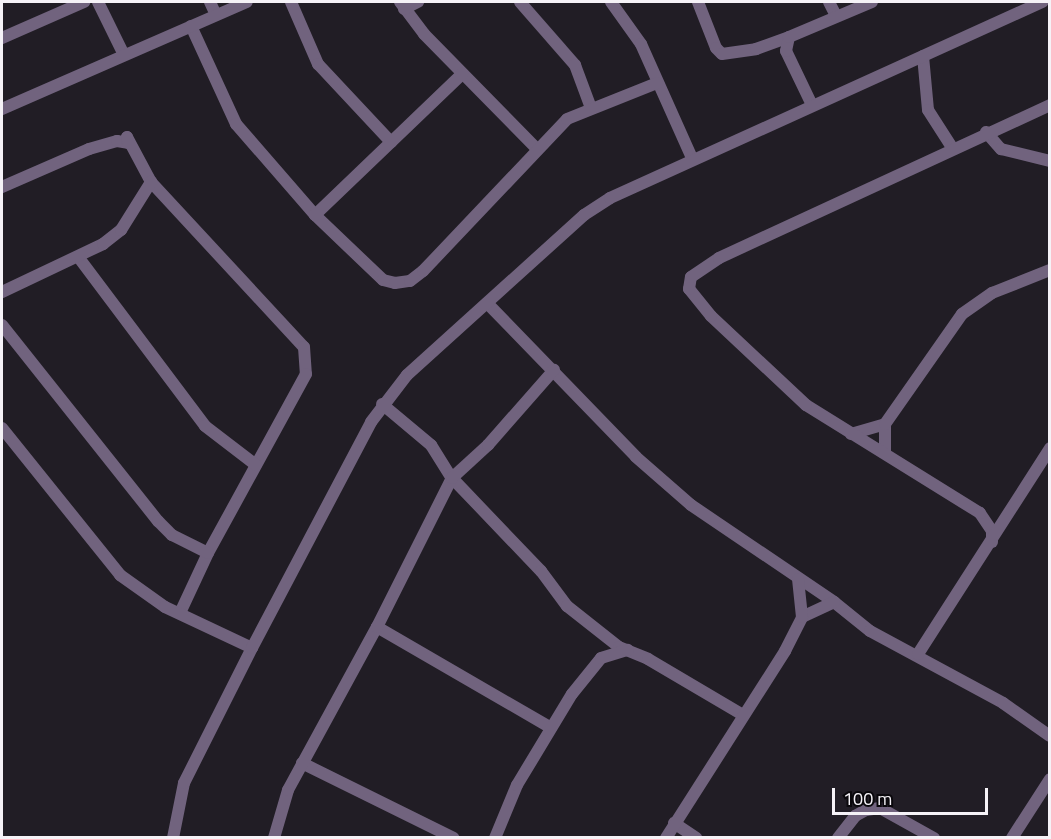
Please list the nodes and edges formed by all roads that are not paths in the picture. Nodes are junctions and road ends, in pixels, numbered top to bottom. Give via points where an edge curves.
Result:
1 (84, 2) edge
2 (98, 2) edge
3 (210, 2) edge
4 (247, 2) edge
5 (291, 2) edge
6 (418, 2) edge
7 (520, 2) edge
8 (610, 2) edge
9 (698, 2) edge
10 (829, 2) edge
11 (872, 2) edge
12 (1040, 2) edge
13 (402, 5) edge
14 (216, 15) junction
15 (836, 16) junction
16 (191, 26) junction
17 (789, 37) junction
18 (2, 38) edge
19 (124, 55) junction
20 (923, 56) junction
21 (462, 74) junction
22 (657, 83) junction
23 (812, 105) junction
24 (1050, 105) edge
25 (591, 108) junction
26 (2, 109) edge
27 (986, 132) junction
28 (391, 142) junction
29 (537, 149) junction
30 (953, 149) junction
31 (692, 158) junction
32 (1050, 161) edge
33 (151, 182) junction
34 (2, 187) edge
35 (315, 214) junction
36 (79, 258) junction
37 (1050, 270) edge
38 (2, 292) edge
39 (487, 303) junction
40 (2, 325) edge
41 (554, 370) junction
42 (382, 404) junction
43 (885, 424) junction
44 (2, 429) edge
45 (851, 434) junction
46 (1050, 448) edge
47 (885, 453) junction
48 (256, 465) junction
49 (452, 478) junction
50 (1011, 509) junction
51 (980, 513) junction
52 (992, 542) junction
53 (208, 553) junction
54 (798, 579) junction
55 (834, 602) junction
56 (180, 613) junction
57 (802, 617) junction
58 (377, 627) junction
59 (599, 631) junction
60 (252, 648) junction
61 (628, 650) junction
62 (918, 654) junction
63 (601, 658) junction
64 (743, 715) junction
65 (551, 728) junction
66 (1050, 736) edge
67 (302, 763) junction
68 (1050, 780) edge
69 (674, 823) junction
70 (176, 837) edge
71 (274, 837) edge
72 (454, 837) edge
73 (495, 837) edge
74 (666, 837) edge
75 (696, 837) edge
76 (838, 837) edge
77 (934, 837) edge
78 (1012, 837) edge

1 - 18 street
2 - 19 street
3 - 14 street
4 - 14 street
5 - 28 street via 318,64
6 - 13 street
7 - 25 street via 576,65
8 - 22 street via 640,44
9 - 17 street via 722,54 756,49
10 - 15 street
11 - 15 street
12 - 20 street
13 - 21 street
14 - 16 street
15 - 17 street
16 - 19 street
16 - 35 street via 236,123
17 - 23 street via 786,51
19 - 26 street
20 - 23 street
20 - 30 street via 928,110
21 - 28 street
21 - 29 street
22 - 25 street
22 - 31 street
23 - 31 street
24 - 27 street
25 - 29 street via 567,119
27 - 30 street
27 - 32 street via 1001,149
28 - 35 street
29 - 35 street via 410,281 383,280
30 - 45 street via 719,258 691,276 689,289 711,316 806,405
31 - 39 street via 584,214
33 - 34 street via 127,137 128,143 117,141 89,149
33 - 36 street via 121,230
33 - 48 street via 298,336 304,347 306,374
36 - 38 street
36 - 48 street via 205,426
37 - 43 street via 992,293 962,314
39 - 41 street
39 - 42 street
40 - 53 street via 158,521 172,534
41 - 49 street via 488,445
41 - 54 street via 669,488
42 - 49 street via 431,445
42 - 60 street
43 - 45 street
43 - 47 street
44 - 56 street via 120,575
45 - 47 street
46 - 50 street
47 - 51 street
48 - 53 street
49 - 58 street
49 - 59 street via 541,571 567,606
50 - 51 street
50 - 52 street
51 - 52 street via 992,531
52 - 62 street
53 - 56 street
54 - 55 street
54 - 57 street
55 - 57 street
55 - 62 street via 870,631
56 - 60 street
57 - 64 street
58 - 65 street
58 - 67 street
59 - 61 street
59 - 63 street
60 - 70 street via 184,783
61 - 63 street
61 - 64 street
62 - 66 street
63 - 65 street
64 - 69 street
65 - 73 street via 517,785
67 - 71 street via 288,790
67 - 72 street
68 - 78 street
69 - 74 street
69 - 75 street
76 - 77 street via 855,816 880,808

